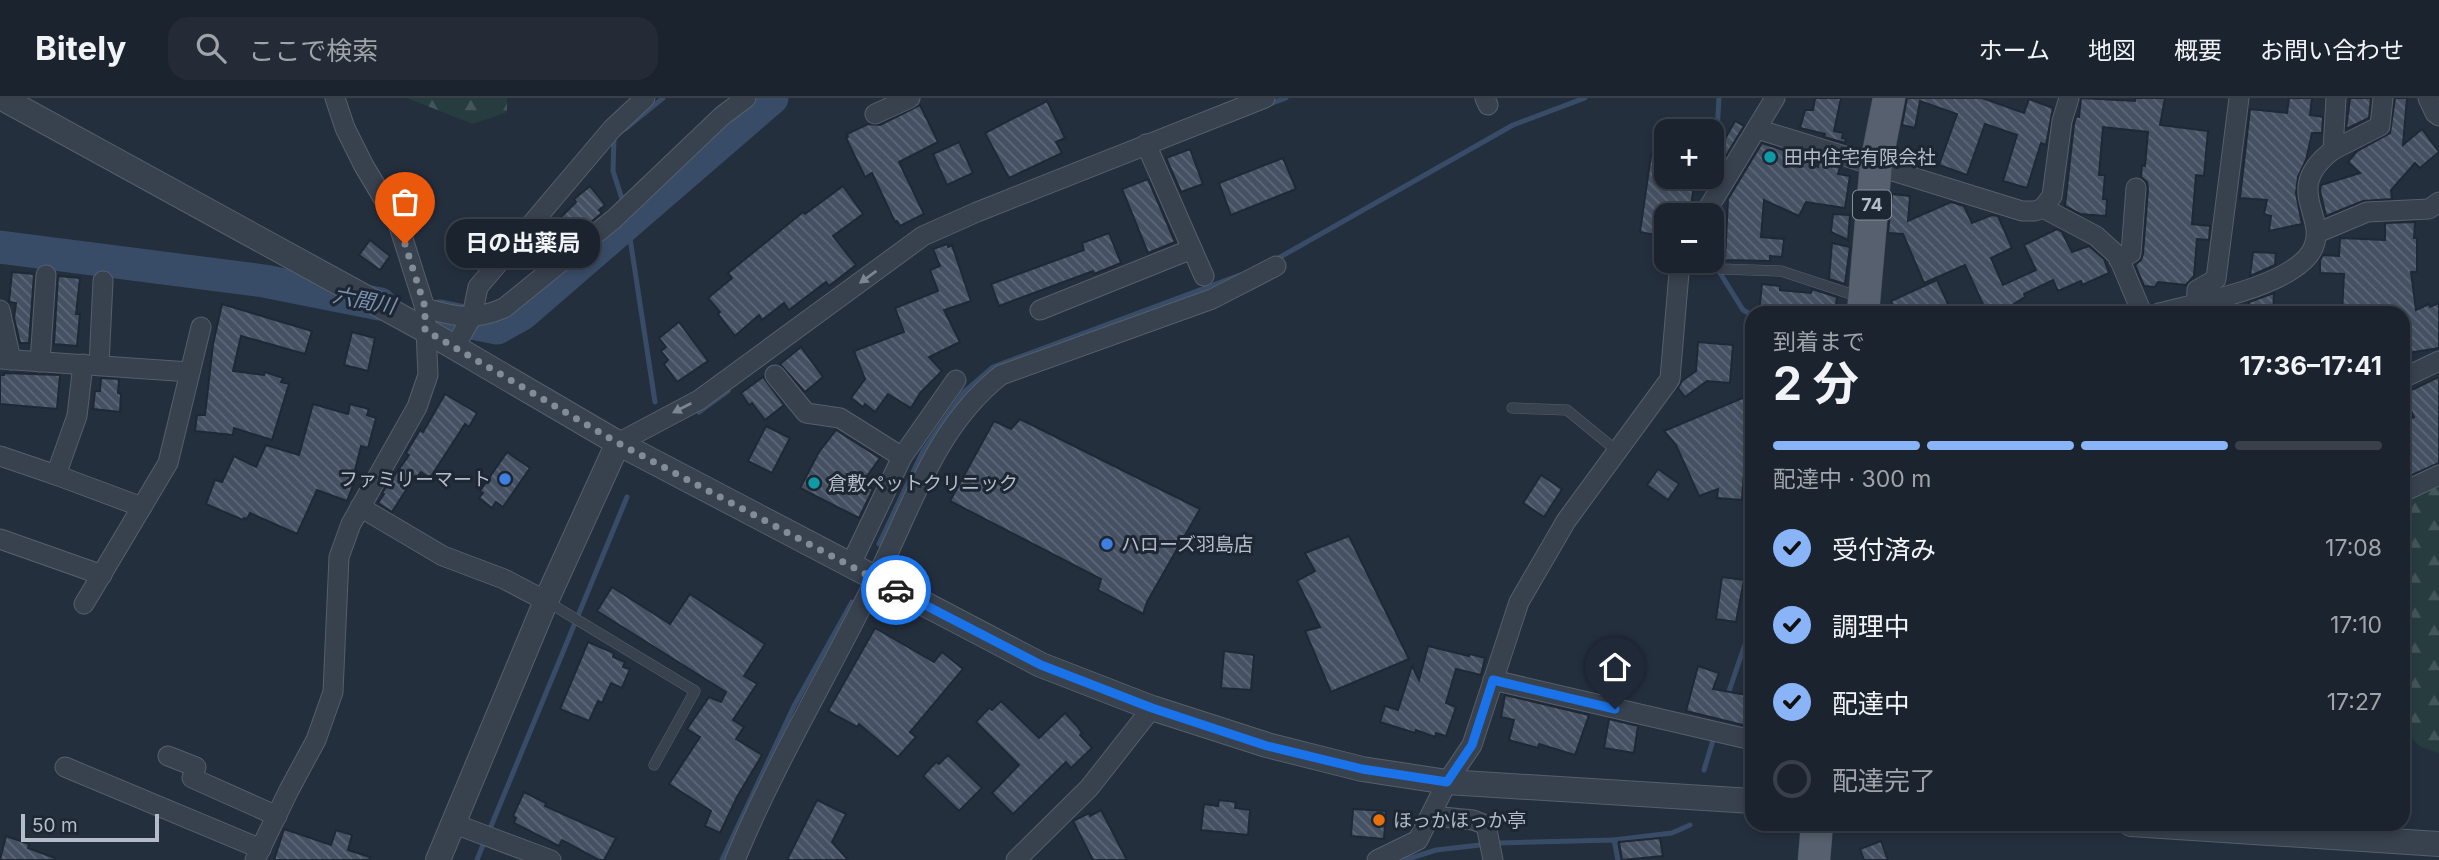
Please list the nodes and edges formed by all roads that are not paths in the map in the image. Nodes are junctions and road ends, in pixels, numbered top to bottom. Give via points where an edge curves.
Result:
1 (2, 98) edge
2 (335, 98) edge
3 (645, 98) edge
4 (746, 98) edge
5 (910, 98) edge
6 (1265, 98) edge
7 (1775, 98) edge
8 (1889, 98) edge
9 (2069, 98) edge
10 (2239, 98) edge
11 (2336, 98) edge
12 (2383, 98) edge
13 (2428, 98) edge
14 (875, 114) dead end
15 (2439, 116) edge
16 (1757, 129) junction
17 (1148, 150) junction
18 (2333, 150) junction
19 (1876, 164) junction
20 (2136, 188) dead end
21 (2439, 202) edge
22 (1711, 203) edge
23 (2043, 208) junction
24 (2316, 233) junction
25 (1192, 248) junction
26 (2119, 260) junction
27 (1276, 266) dead end
28 (1724, 269) edge
29 (1679, 273) edge
30 (46, 275) dead end
31 (1204, 276) dead end
32 (103, 281) dead end
33 (1863, 306) edge
34 (2139, 306) edge
35 (2196, 306) edge
36 (2204, 306) edge
37 (0, 310) edge
38 (1040, 310) dead end
39 (472, 316) junction
40 (425, 318) junction
41 (201, 327) dead end
42 (456, 347) junction
43 (6, 360) edge
44 (2439, 361) edge
45 (40, 362) junction
46 (91, 365) junction
47 (190, 372) junction
48 (775, 375) dead end
49 (2410, 375) edge
50 (956, 380) dead end
51 (1512, 408) dead end
52 (618, 443) junction
53 (1617, 451) junction
54 (0, 456) edge
55 (902, 457) junction
56 (56, 475) junction
57 (2439, 475) edge
58 (2410, 489) edge
59 (360, 507) junction
60 (142, 508) junction
61 (0, 539) edge
62 (850, 566) junction
63 (102, 575) junction
64 (876, 580) junction
65 (546, 601) junction
66 (84, 604) dead end
67 (1493, 680) junction
68 (1152, 708) junction
69 (1745, 739) edge
70 (168, 756) dead end
71 (654, 765) dead end
72 (65, 766) dead end
73 (1447, 782) junction
74 (1745, 801) edge
75 (277, 816) junction
76 (1432, 816) junction
77 (453, 823) junction
78 (1816, 831) edge
79 (2239, 831) edge
80 (2439, 844) edge
81 (258, 855) edge
82 (438, 860) edge
83 (551, 860) edge
84 (735, 860) edge
85 (1016, 860) edge
86 (1377, 860) edge
87 (1493, 860) edge
88 (1814, 860) edge

1 - 40 street
2 - 40 street via 345,128 398,223
3 - 39 street via 612,129 478,287
4 - 39 street via 614,219 504,308
5 - 14 street
6 - 17 street
7 - 16 street
8 - 19 main road, 74
9 - 23 street via 2052,196
10 - 35 street via 2216,279 2197,290
11 - 18 street
12 - 18 street via 2380,126
13 - 15 street
16 - 19 street
16 - 22 street
17 - 25 street
17 -> 52 street via 923,236 699,400
18 - 24 street via 2316,162 2309,179 2307,194
19 - 23 street via 2022,211
19 - 33 main road, 74
20 - 26 street via 2131,253
21 - 24 street via 2429,209 2367,212
23 - 26 street via 2096,236
24 - 36 street via 2311,251 2296,268
25 - 31 street
25 - 38 street
26 - 34 street
27 - 64 street via 1212,299 993,381 978,393 930,462
28 - 33 lane via 1781,271
29 - 53 street via 1671,379
30 - 45 street
32 - 46 street
37 - 43 street
39 - 40 street
39 - 42 street
40 - 42 street
40 - 59 street via 428,375 417,407
41 - 47 street
42 - 52 street
43 - 45 street
44 - 49 street
45 - 46 street
46 - 47 street
46 - 56 street
47 - 60 street via 168,463
48 - 55 street via 806,413 840,418
50 - 55 street
51 - 53 lane via 1567,410
52 - 62 street
52 - 65 street
53 - 67 street via 1566,521 1519,602
54 - 56 street
55 - 62 street
56 - 60 street
57 - 58 street
59 - 65 street via 443,556
59 - 75 street via 339,557 333,692 316,740
60 - 63 street
61 - 63 street
62 - 64 street
63 - 66 street
64 - 68 street via 1041,665
64 - 84 street via 802,717
65 - 71 lane via 695,691
65 - 77 street
67 - 69 street
67 - 73 street via 1472,745
68 - 73 street via 1267,746 1362,769
68 - 85 street via 1089,788
70 - 75 street via 196,767 192,778
72 - 81 street
73 - 74 street
73 - 76 street
75 - 81 street
76 - 86 street via 1418,840
76 - 87 street via 1486,825
77 - 82 street
77 - 83 street
78 - 88 main road
79 - 80 street

